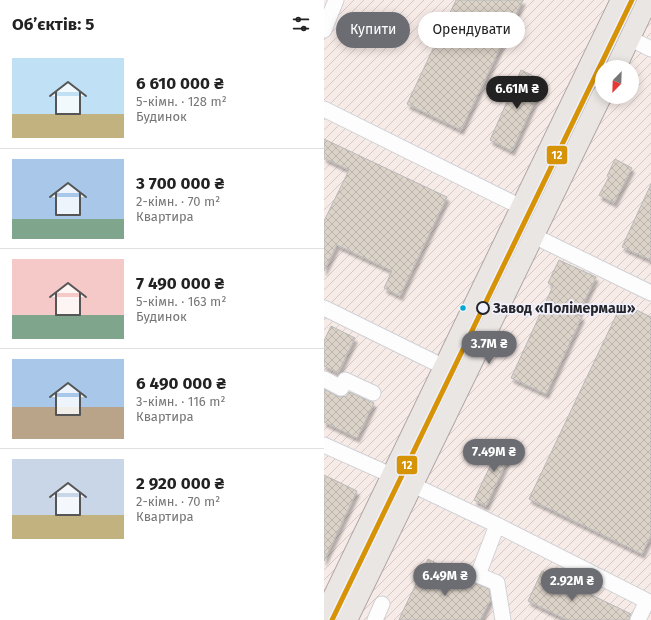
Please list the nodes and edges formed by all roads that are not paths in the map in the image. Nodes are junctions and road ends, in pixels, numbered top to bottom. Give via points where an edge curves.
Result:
1 (336, 0) edge
2 (621, 0) edge
3 (648, 0) edge
4 (324, 30) edge
5 (629, 38) junction
6 (651, 50) edge
7 (619, 60) edge
8 (598, 104) edge
9 (324, 109) edge
10 (521, 207) junction
11 (534, 236) junction
12 (651, 293) edge
13 (324, 308) edge
14 (444, 367) junction
15 (324, 379) edge
16 (373, 393) dead end
17 (324, 445) edge
18 (392, 475) junction
19 (413, 485) junction
20 (497, 524) junction
21 (649, 602) edge
22 (382, 604) dead end
23 (324, 616) edge
24 (347, 620) edge
25 (375, 620) edge
26 (503, 620) edge
27 (638, 620) edge

1 - 4 lane
2 - 10 main road
3 - 5 main road
5 - 6 lane
5 - 7 main road
8 - 11 main road
9 - 10 lane
10 - 14 main road
11 - 12 lane
11 - 19 main road
13 - 14 lane
14 - 18 main road
15 - 16 lane via 341,388 345,380
17 - 18 lane
18 - 19 lane
18 - 23 main road
19 - 20 lane
19 - 24 main road
20 - 21 lane
20 - 26 lane via 478,574 497,584
21 - 27 lane
22 - 25 lane

